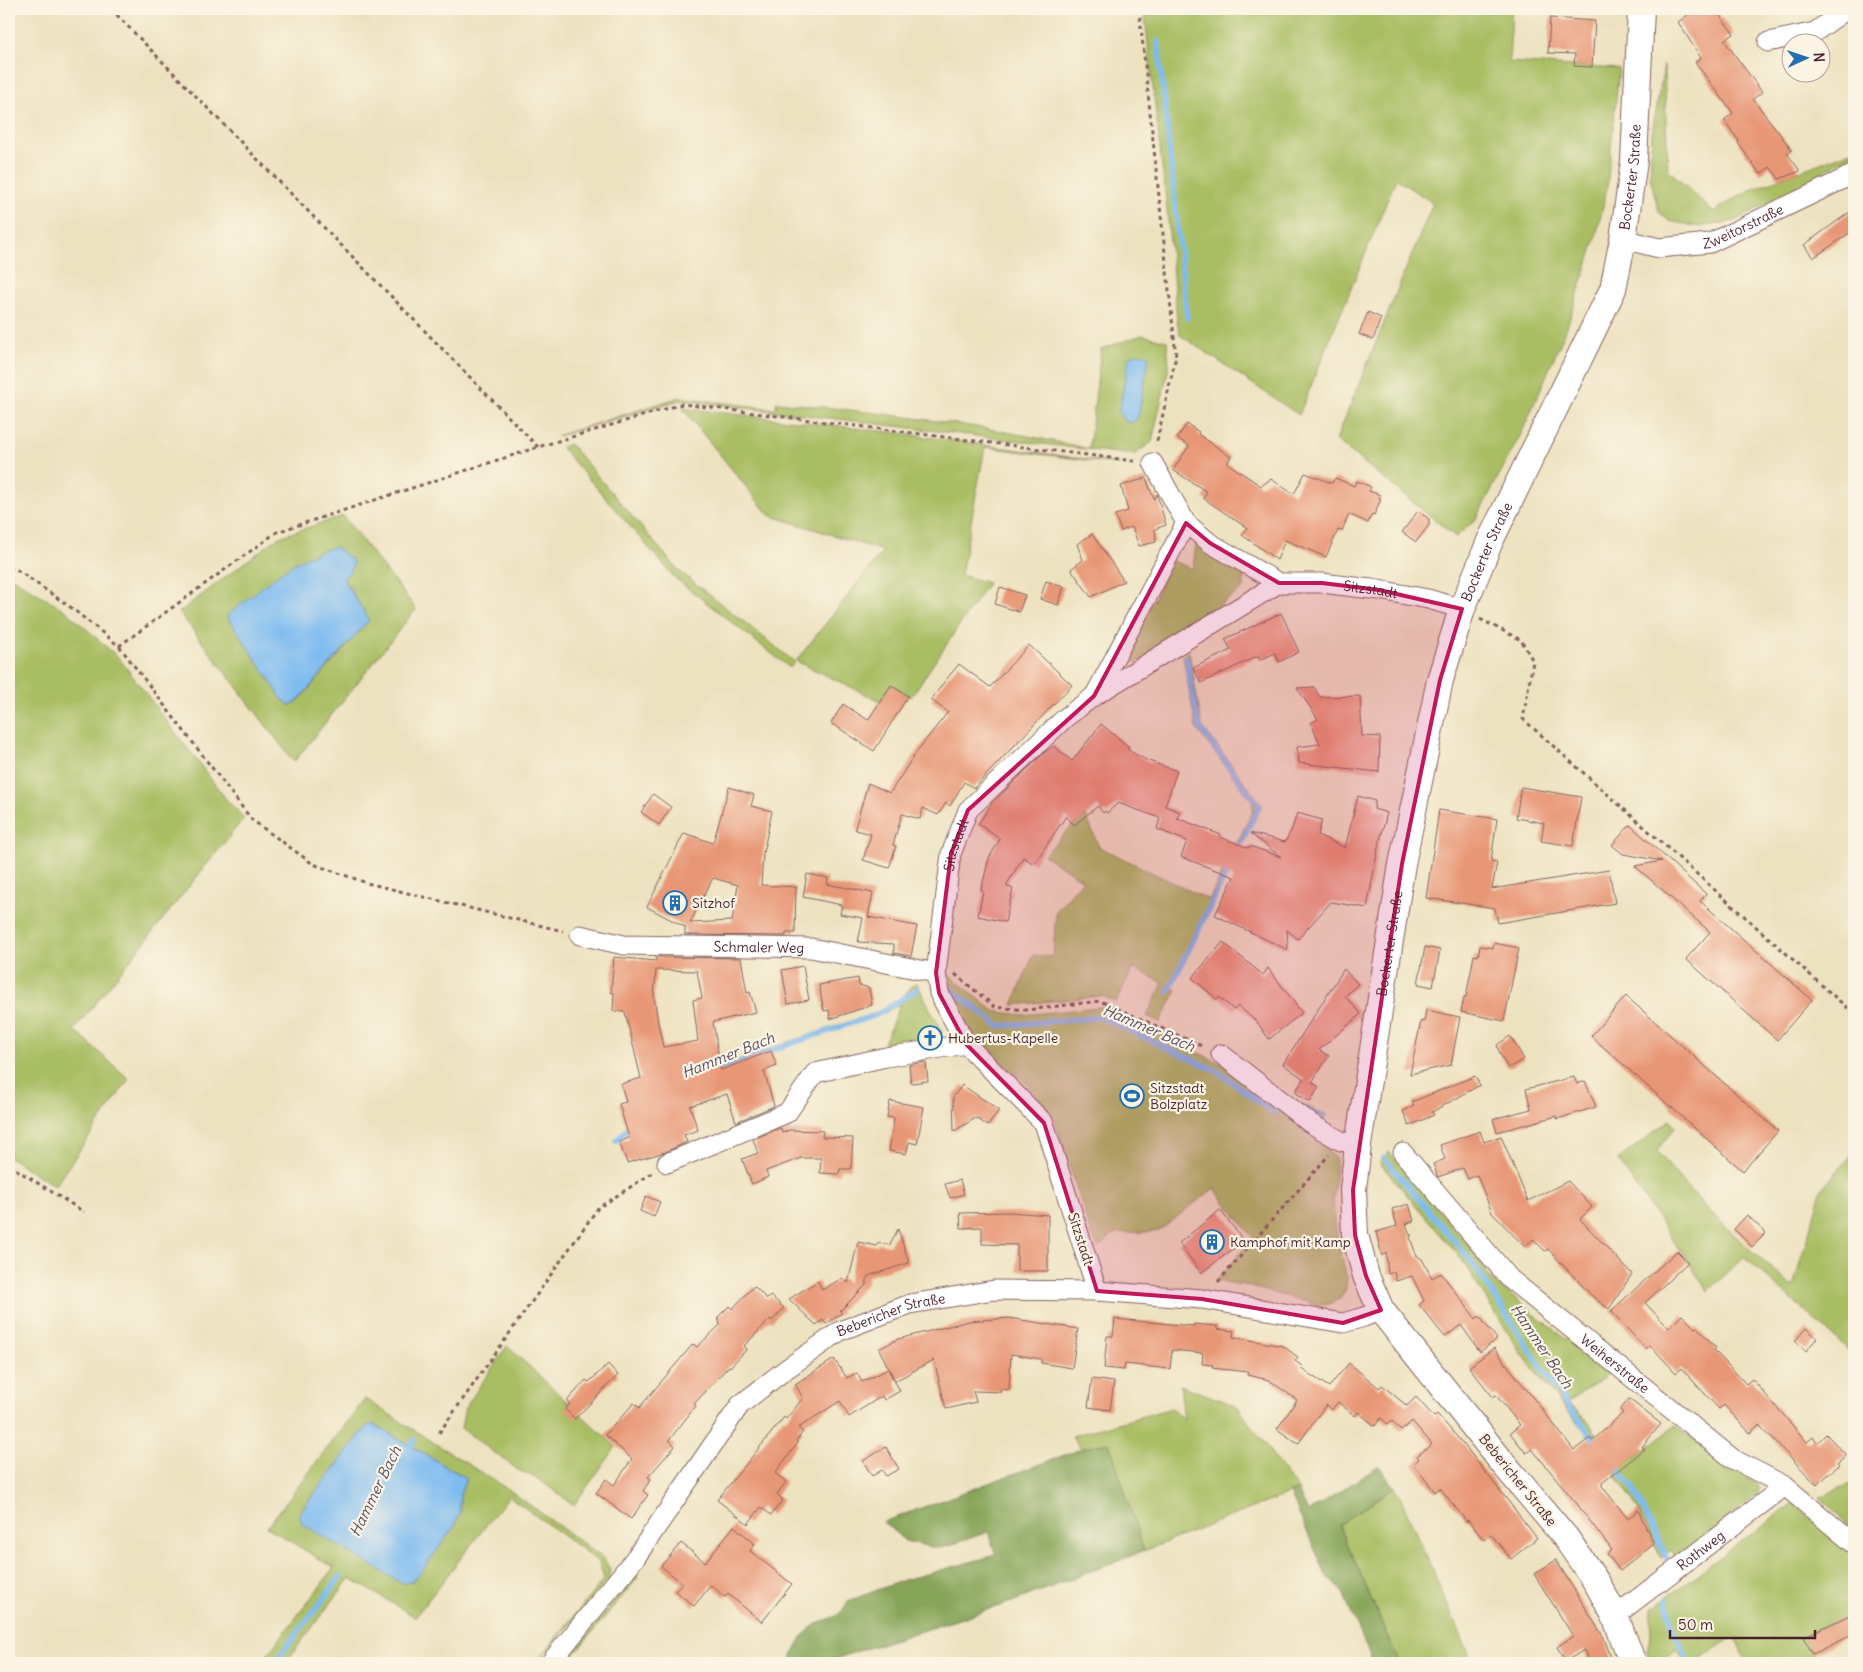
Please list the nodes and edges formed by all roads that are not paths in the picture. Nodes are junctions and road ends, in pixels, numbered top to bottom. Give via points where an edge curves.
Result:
1 (1641, 9) edge
2 (1848, 9) edge
3 (1768, 42) dead end
4 (1854, 174) edge
5 (1624, 239) junction
6 (1152, 463) road end
7 (1186, 523) junction
8 (1279, 583) junction
9 (1462, 610) junction
10 (1094, 696) junction
11 (580, 935) road end
12 (936, 974) junction
13 (966, 1044) junction
14 (1221, 1054) road end
15 (1364, 1110) joint
16 (1350, 1143) junction
17 (1403, 1153) dead end
18 (667, 1163) road end
19 (1097, 1291) junction
20 (1381, 1310) junction
21 (1785, 1486) junction
22 (1854, 1544) edge
23 (1615, 1616) junction
24 (550, 1663) edge
25 (1633, 1663) edge

1 - 5 street, Bockerter Straße via 1634,161
2 - 3 street via 1816,32
4 - 5 street, Zweitorstraße via 1710,242 1659,248
5 - 9 street, Bockerter Straße via 1613,289 1490,541
6 - 7 street
7 - 8 street via 1210,543
7 - 10 street, Sitzstadt
8 - 9 street, Sitzstadt via 1322,583 1379,590 1428,599
8 - 10 street, Sitzstadt
9 - 15 street, Bockerter Straße via 1440,680 1402,864
10 - 12 street, Sitzstadt via 1065,718 968,810 951,854
11 - 12 street, Schmaler Weg via 624,945 811,948
12 - 13 street, Sitzstadt via 939,993
13 - 18 street via 815,1072 787,1113
13 - 19 street, Sitzstadt via 1044,1123
14 - 16 street via 1310,1124
15 - 16 street, Bebericher Straße
16 - 20 street, Bebericher Straße via 1355,1235 1366,1276
17 - 21 street, Weiherstraße via 1510,1279 1733,1459
19 - 20 street, Bebericher Straße via 1202,1300 1343,1323
19 - 24 street, Bebericher Straße via 994,1290 910,1304 840,1331 740,1405 636,1557
20 - 23 street, Bebericher Straße via 1566,1538
21 - 22 street, Weiherstraße
21 - 23 street, Rothweg
23 - 25 street, Bebericher Straße

